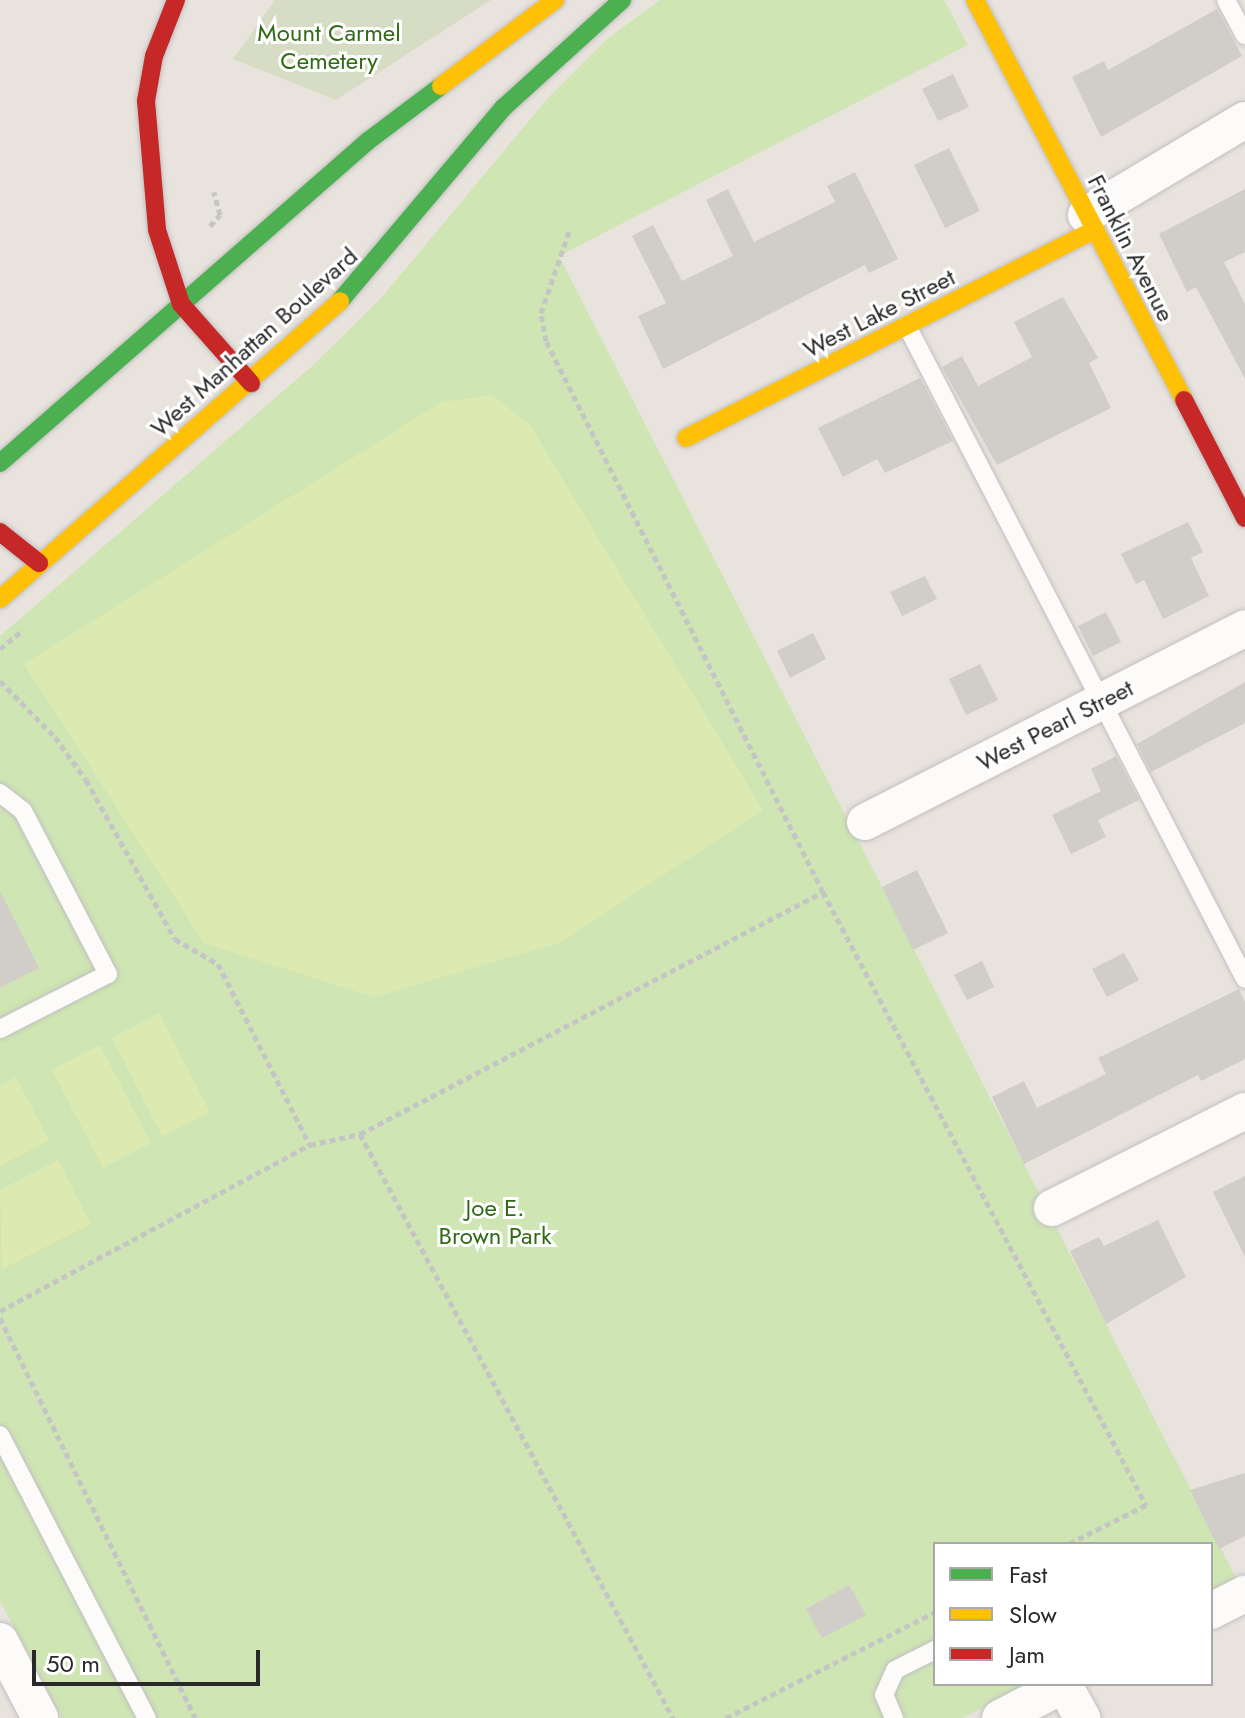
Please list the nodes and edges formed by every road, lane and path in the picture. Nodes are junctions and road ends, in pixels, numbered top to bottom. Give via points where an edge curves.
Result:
1 (176, 0) edge
2 (555, 0) edge
3 (622, 0) edge
4 (975, 0) edge
5 (1226, 0) edge
6 (1245, 35) edge
7 (1245, 120) edge
8 (1091, 222) junction
9 (570, 229) dead end
10 (181, 304) junction
11 (907, 326) junction
12 (251, 383) junction
13 (686, 438) dead end
14 (0, 463) edge
15 (1245, 518) edge
16 (0, 532) edge
17 (39, 563) junction
18 (0, 599) edge
19 (1245, 628) edge
20 (0, 681) edge
21 (1102, 701) junction
22 (0, 793) edge
23 (865, 822) dead end
24 (823, 892) junction
25 (1245, 979) edge
26 (0, 1029) edge
27 (1245, 1111) edge
28 (360, 1134) junction
29 (310, 1145) junction
30 (1052, 1208) dead end
31 (0, 1311) edge
32 (0, 1318) edge
33 (0, 1435) edge
34 (1072, 1542) edge
35 (1245, 1594) edge
36 (1213, 1610) edge
37 (933, 1613) edge
38 (0, 1641) edge
39 (933, 1651) edge
40 (1063, 1686) edge
41 (1066, 1686) edge
42 (40, 1718) edge
43 (147, 1718) edge
44 (195, 1718) edge
45 (673, 1718) edge
46 (726, 1718) edge
47 (894, 1718) edge
48 (1000, 1718) edge
49 (1082, 1718) edge

1 - 10 main road via 154,56 145,139 157,230
2 - 10 main road via 448,75
3 - 12 main road, West Manhattan Boulevard via 503,108 362,281
4 - 8 main road, Franklin Avenue
5 - 6 lane
7 - 8 street
8 - 11 main road, West Lake Street
8 - 15 main road, Franklin Avenue
9 - 24 path via 541,313 546,341
10 - 12 main road
10 - 14 main road
11 - 13 main road, West Lake Street
11 - 21 lane
12 - 17 main road, West Manhattan Boulevard
16 - 17 main road
17 - 18 main road, West Manhattan Boulevard
19 - 21 street, West Pearl Street
20 - 29 path via 55,737 86,780 175,939 218,964
21 - 23 street, West Pearl Street
21 - 25 lane
22 - 26 lane via 23,811 108,974
24 - 28 path
24 - 34 path via 1146,1505
27 - 30 street
28 - 29 path
28 - 45 path
29 - 31 path
32 - 44 path
33 - 43 lane
35 - 36 street
37 - 46 path
38 - 42 street
39 - 47 lane via 895,1670 884,1695
40 - 48 street
41 - 49 street

